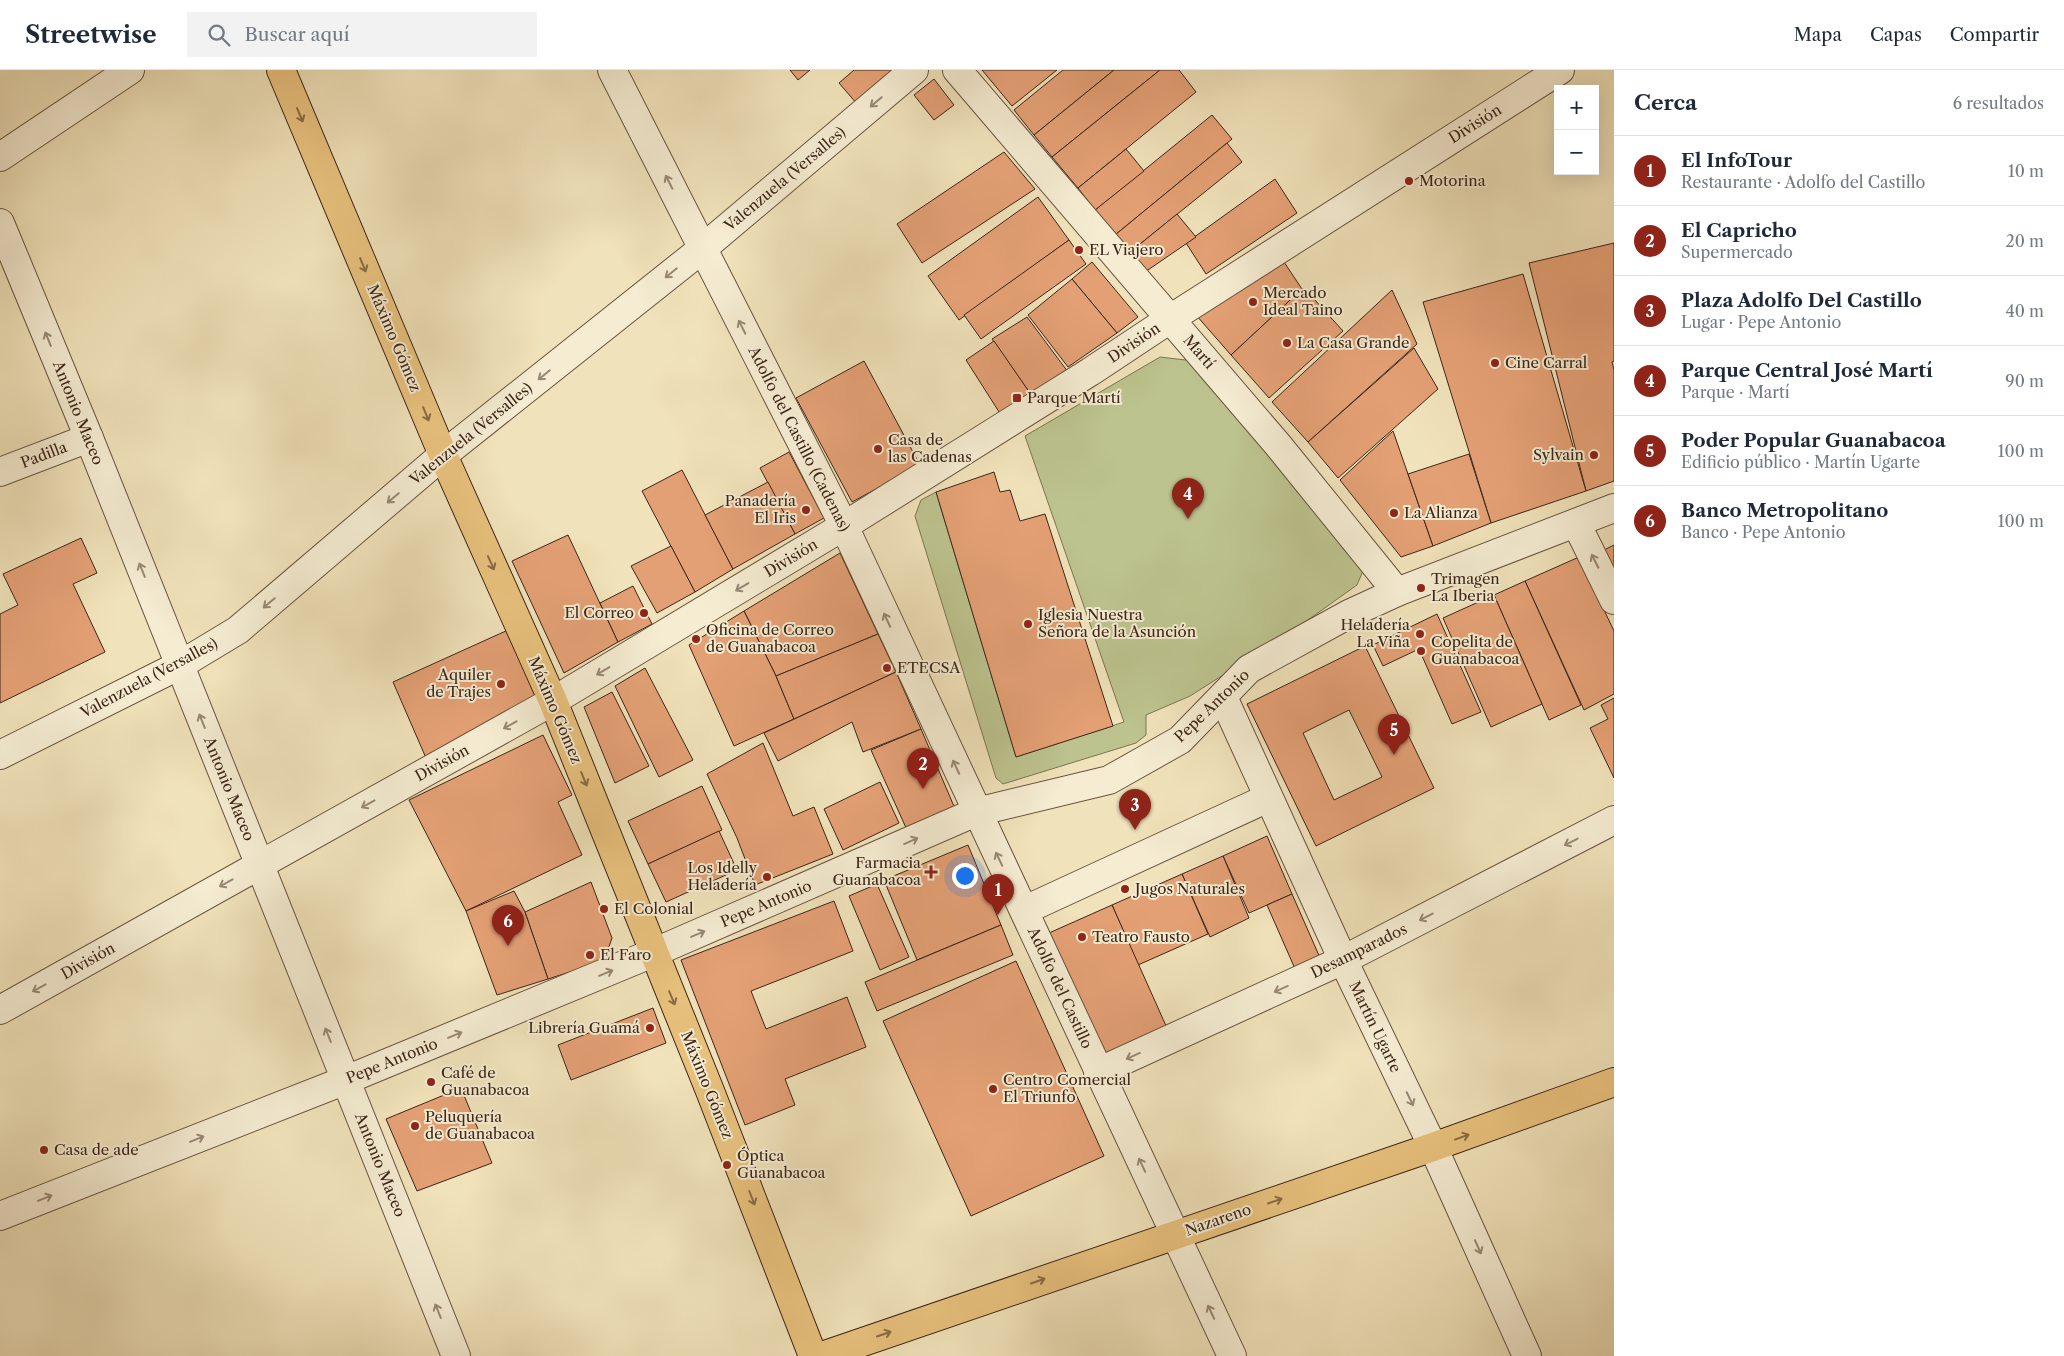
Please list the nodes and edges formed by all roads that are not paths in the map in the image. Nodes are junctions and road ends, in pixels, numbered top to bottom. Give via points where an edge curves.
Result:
1 (130, 70) edge
2 (281, 70) edge
3 (612, 70) edge
4 (914, 70) edge
5 (957, 70) edge
6 (1560, 70) edge
7 (0, 157) edge
8 (0, 223) edge
9 (702, 249) junction
10 (1170, 319) junction
11 (89, 438) junction
12 (443, 455) junction
13 (0, 472) edge
14 (1614, 508) edge
15 (1576, 523) junction
16 (844, 526) junction
17 (1397, 592) junction
18 (1614, 600) edge
19 (180, 665) junction
20 (1223, 697) junction
21 (553, 701) junction
22 (0, 755) edge
23 (1268, 798) junction
24 (976, 812) junction
25 (1614, 820) edge
26 (259, 864) junction
27 (1025, 910) junction
28 (653, 953) junction
29 (1343, 960) junction
30 (0, 1010) edge
31 (1098, 1072) junction
32 (346, 1080) junction
33 (1614, 1082) edge
34 (1433, 1147) junction
35 (0, 1216) edge
36 (1175, 1234) junction
37 (456, 1356) edge
38 (814, 1356) edge
39 (822, 1356) edge
40 (1232, 1356) edge
41 (1527, 1356) edge

1 - 7 street
2 -> 12 main road, Máximo Gómez
9 -> 3 street, Adolfo del Castillo (Cadenas)
4 -> 9 street, Valenzuela (Versalles)
5 - 10 street, Martí
6 - 10 street, División
11 -> 8 street, Antonio Maceo
9 -> 12 street, Valenzuela (Versalles)
16 -> 9 street, Adolfo del Castillo (Cadenas)
10 - 16 street, División
10 - 17 street, Martí
11 - 13 street, Padilla
19 -> 11 street, Antonio Maceo
12 -> 19 street, Valenzuela (Versalles) via 238,630
12 -> 21 main road, Máximo Gómez
14 - 15 street, Pepe Antonio
15 - 17 street, Pepe Antonio
18 -> 15 street
16 -> 21 street, División
24 -> 16 street, Adolfo del Castillo (Cadenas)
17 - 20 street, Pepe Antonio via 1248,669
19 - 22 street, Valenzuela (Versalles)
26 -> 19 street, Antonio Maceo
20 - 23 street, Martín Ugarte
20 - 24 street, Pepe Antonio via 1180,740 1109,780
21 -> 26 street, División
21 -> 28 main road, Máximo Gómez
23 - 27 street
23 - 29 street, Martín Ugarte
27 -> 24 street, Adolfo del Castillo
28 -> 24 street, Pepe Antonio
25 -> 29 street, Desamparados
26 -> 30 street, División
32 -> 26 street, Antonio Maceo
27 - 31 street, Adolfo del Castillo
32 -> 28 street, Pepe Antonio
28 -> 38 main road, Máximo Gómez
29 -> 31 street, Desamparados
29 -> 34 street, Martín Ugarte
36 -> 31 street, Adolfo del Castillo
35 -> 32 street, Pepe Antonio
37 -> 32 street, Antonio Maceo
34 -> 33 main road, Nazareno
36 -> 34 main road, Nazareno
34 -> 41 street, Martín Ugarte
39 -> 36 main road, Nazareno
40 -> 36 street, Adolfo del Castillo

